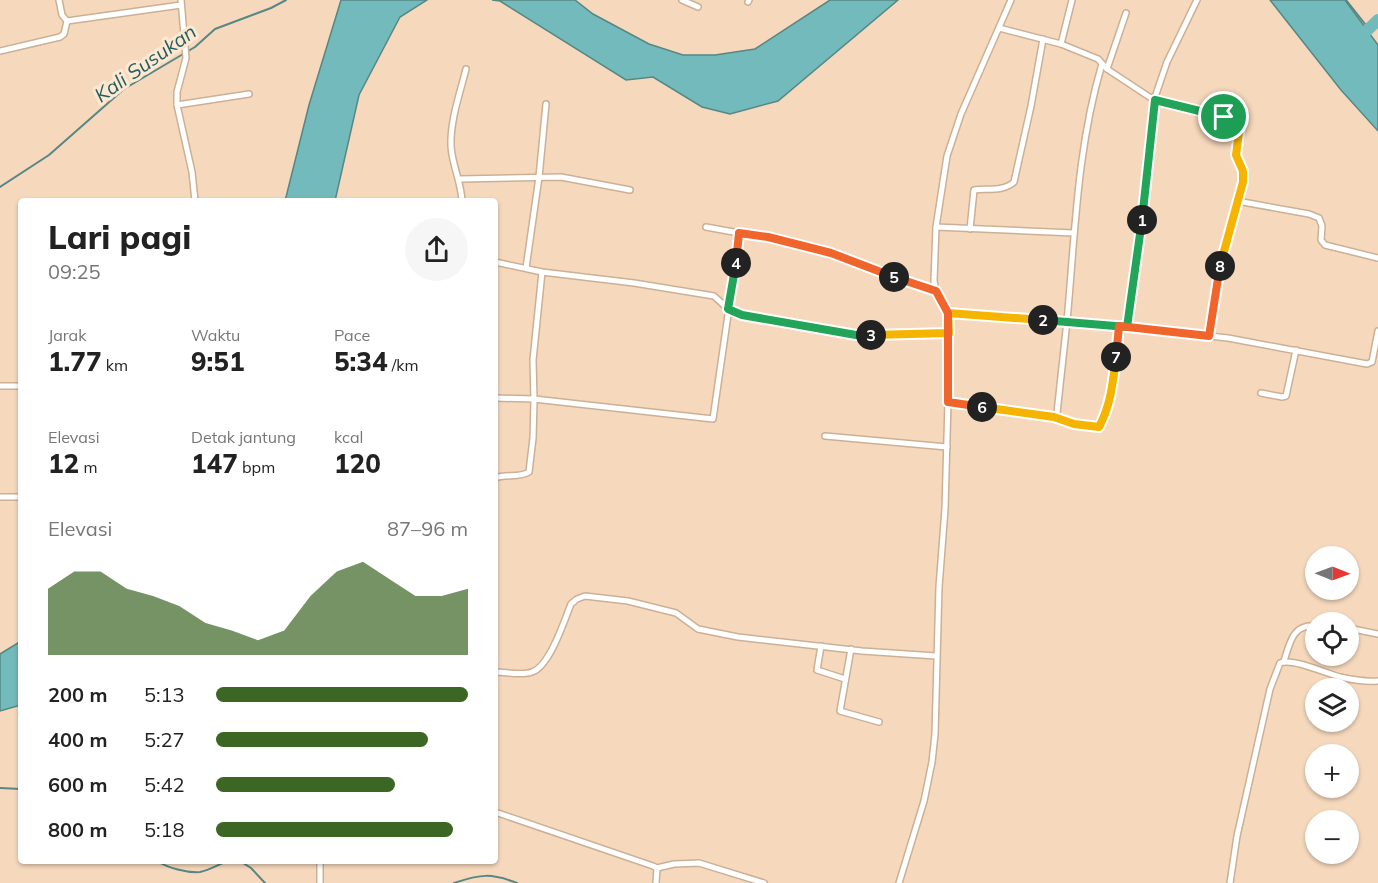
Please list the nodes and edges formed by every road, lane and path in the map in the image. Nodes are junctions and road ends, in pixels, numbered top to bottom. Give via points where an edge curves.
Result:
1 (59, 0) edge
2 (682, 0) edge
3 (1011, 0) edge
4 (1072, 0) edge
5 (1197, 0) edge
6 (181, 3) edge
7 (698, 8) dead end
8 (1126, 13) dead end
9 (67, 21) junction
10 (999, 28) junction
11 (1043, 39) junction
12 (1061, 44) junction
13 (0, 51) edge
14 (1102, 64) junction
15 (466, 69) dead end
16 (1107, 69) junction
17 (249, 94) dead end
18 (1155, 100) junction
19 (546, 104) dead end
20 (177, 105) junction
21 (539, 177) junction
22 (460, 179) junction
23 (630, 190) dead end
24 (195, 198) edge
25 (462, 198) edge
26 (1237, 201) junction
27 (706, 227) dead end
28 (936, 227) junction
29 (970, 229) junction
30 (739, 233) junction
31 (1074, 233) junction
32 (1378, 258) edge
33 (498, 262) edge
34 (526, 267) junction
35 (542, 272) junction
36 (936, 291) junction
37 (728, 309) junction
38 (948, 313) junction
39 (1067, 321) junction
40 (1119, 326) junction
41 (1127, 327) junction
42 (1378, 331) edge
43 (949, 333) junction
44 (1209, 336) junction
45 (1296, 350) junction
46 (0, 386) edge
47 (18, 386) edge
48 (1261, 393) dead end
49 (498, 398) edge
50 (534, 399) junction
51 (948, 402) junction
52 (1054, 417) junction
53 (825, 436) dead end
54 (947, 447) junction
55 (498, 477) edge
56 (18, 496) edge
57 (0, 497) edge
58 (1305, 627) edge
59 (1359, 630) edge
60 (1378, 634) edge
61 (821, 646) junction
62 (851, 649) junction
63 (936, 656) junction
64 (1284, 661) junction
65 (498, 672) edge
66 (845, 679) junction
67 (1378, 681) edge
68 (879, 722) dead end
69 (498, 813) edge
70 (320, 864) edge
71 (657, 868) junction
72 (320, 883) edge
73 (656, 883) edge
74 (764, 883) edge
75 (899, 883) edge
76 (1230, 883) edge

1 - 9 street
2 - 7 street
3 - 10 street
4 - 12 street
5 - 18 street via 1167,62
6 - 9 street
6 - 20 street via 186,57
8 - 16 street
9 - 13 street via 60,37
10 - 11 street
10 - 28 street via 946,156
11 - 12 street
11 - 29 street via 1014,182 1009,187 974,190
12 - 14 street
14 - 16 street
14 - 31 street via 1083,144
15 - 22 street via 451,141
16 - 18 street
17 - 20 street
18 - 26 street via 1234,120 1240,125 1236,155 1243,182
18 - 41 street
19 - 21 street
20 - 24 street
21 - 22 street
21 - 23 street via 561,177
21 - 34 street
22 - 25 street
26 - 32 street via 1319,218 1325,244
26 - 44 street via 1219,272
27 - 30 street
28 - 29 street
28 - 36 street
29 - 31 street
30 - 36 street via 831,253
30 - 37 street
31 - 39 street
33 - 34 street
34 - 35 street
35 - 37 street via 697,293 717,297
35 - 50 street
36 - 38 street
37 - 43 street via 742,315 856,335
37 - 50 street via 713,419
38 - 39 street
38 - 43 street
39 - 40 street
39 - 52 street
40 - 41 street
40 - 52 street via 1111,394 1099,427
41 - 44 street
42 - 45 street via 1369,364
43 - 51 street
44 - 45 street
45 - 48 street via 1286,396
46 - 47 street
49 - 50 street
50 - 55 street via 529,472
51 - 52 street
51 - 54 street
53 - 54 street
54 - 63 street
56 - 57 street
58 - 64 street via 1294,634
59 - 60 street
61 - 62 street
61 - 65 street via 698,629 676,613 585,596 571,604 538,669 527,673
61 - 66 street via 816,669
62 - 63 street
62 - 66 street
63 - 75 street via 931,771
64 - 67 street via 1360,681
64 - 76 street via 1270,689
66 - 68 street via 840,711
69 - 71 street
70 - 72 street
71 - 73 street
71 - 74 street via 696,863

